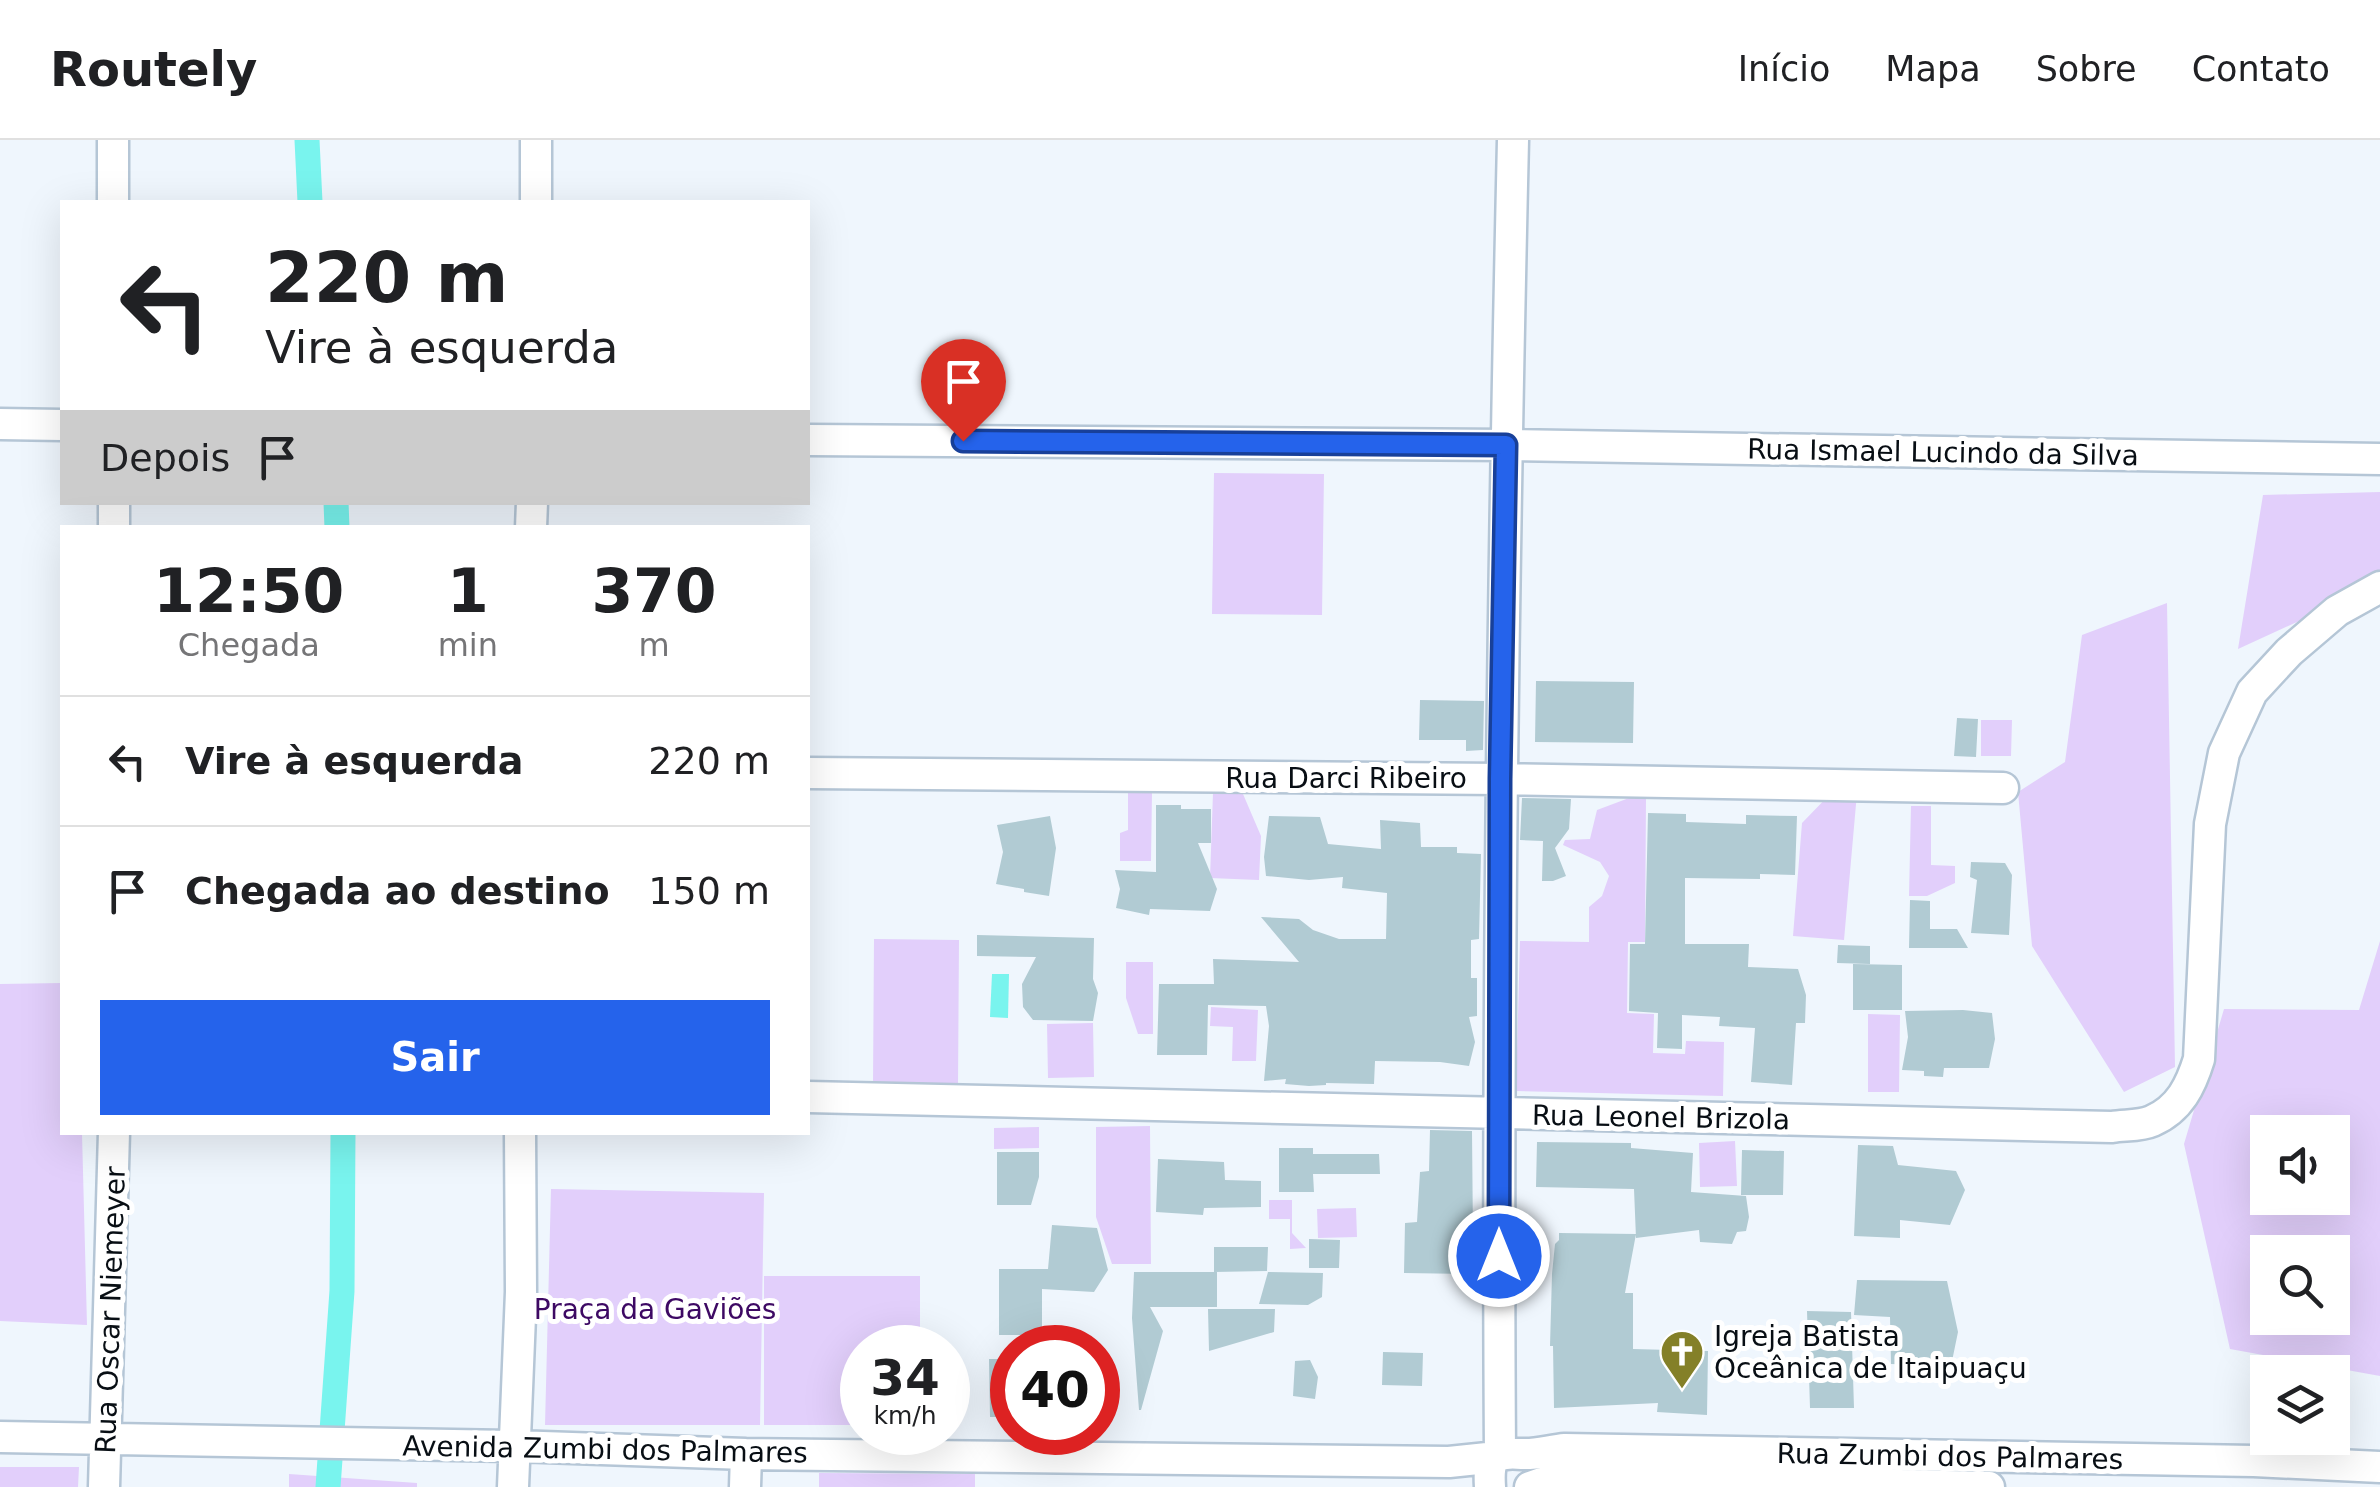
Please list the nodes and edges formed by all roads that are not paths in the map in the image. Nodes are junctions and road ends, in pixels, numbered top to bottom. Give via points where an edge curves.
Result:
1 (114, 140) edge
2 (536, 140) edge
3 (1514, 140) edge
4 (114, 200) edge
5 (536, 200) edge
6 (0, 424) edge
7 (60, 426) edge
8 (810, 440) edge
9 (1506, 445) junction
10 (2380, 458) edge
11 (2380, 586) edge
12 (810, 773) edge
13 (1500, 779) junction
14 (2004, 788) dead end
15 (810, 1097) edge
16 (1498, 1114) junction
17 (114, 1135) edge
18 (520, 1135) edge
19 (0, 1437) edge
20 (107, 1440) junction
21 (514, 1446) junction
22 (746, 1454) junction
23 (2380, 1467) edge
24 (1497, 1471) edge
25 (104, 1487) edge
26 (513, 1487) edge
27 (745, 1487) edge
28 (1529, 1487) edge
29 (1989, 1487) edge

1 - 4 street
2 - 5 street
3 - 9 street
6 - 7 street
8 - 9 street, Rua Ismael Lucindo da Silva
9 - 10 street, Rua Ismael Lucindo da Silva
9 - 13 street
11 - 16 street, Rua Leonel Brizola via 2337,611 2252,692 2224,753 2210,824 2199,1058 2176,1105 2151,1122 2112,1127
12 - 13 street, Rua Darci Ribeiro
13 - 14 street, Rua Darci Ribeiro
13 - 16 street
15 - 16 street, Rua Leonel Brizola
16 - 24 street
17 - 20 street, Rua Oscar Niemeyer
18 - 21 street
19 - 20 street, Avenida Zumbi dos Palmares
20 - 21 street, Avenida Zumbi dos Palmares
20 - 25 street, Rua Oscar Niemeyer
21 - 22 street, Avenida Zumbi dos Palmares
21 - 26 street
22 - 24 street, Avenida Zumbi dos Palmares via 1449,1462
22 - 27 street
23 - 24 street, Rua Zumbi dos Palmares via 1586,1449
24 - 28 street via 1528,1460
28 - 29 street, Rua Zumbi dos Palmares via 1581,1476

